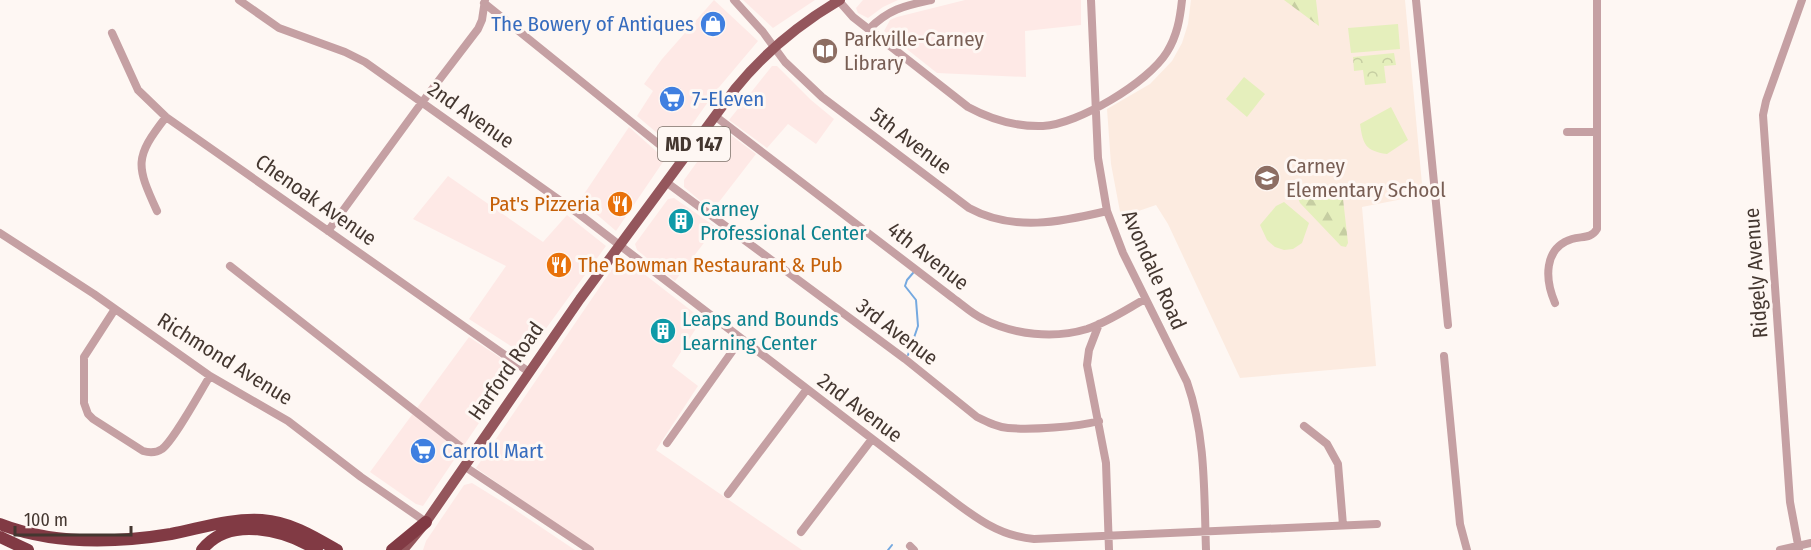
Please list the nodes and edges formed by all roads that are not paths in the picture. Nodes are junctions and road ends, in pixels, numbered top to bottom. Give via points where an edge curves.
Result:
1 (239, 0) edge
2 (734, 0) edge
3 (840, 0) edge
4 (931, 0) edge
5 (1091, 0) edge
6 (1182, 0) edge
7 (1416, 0) edge
8 (1597, 0) edge
9 (1802, 0) edge
10 (484, 2) edge
11 (869, 29) junction
12 (112, 33) dead end
13 (773, 47) junction
14 (422, 102) junction
15 (1095, 108) junction
16 (715, 116) junction
17 (166, 117) junction
18 (1567, 132) dead end
19 (1597, 132) junction
20 (681, 162) junction
21 (666, 182) junction
22 (157, 211) dead end
23 (1107, 211) junction
24 (328, 231) junction
25 (0, 233) edge
26 (620, 245) junction
27 (230, 266) dead end
28 (1145, 299) junction
29 (1554, 303) dead end
30 (115, 309) junction
31 (1100, 324) junction
32 (1448, 325) dead end
33 (741, 339) junction
34 (1444, 356) dead end
35 (529, 372) junction
36 (210, 376) junction
37 (807, 389) junction
38 (1099, 421) junction
39 (1304, 426) dead end
40 (872, 439) junction
41 (667, 443) dead end
42 (471, 455) junction
43 (464, 466) junction
44 (728, 494) dead end
45 (426, 522) junction
46 (0, 524) edge
47 (1377, 524) dead end
48 (1342, 525) junction
49 (1205, 531) junction
50 (801, 532) dead end
51 (1110, 536) junction
52 (0, 537) edge
53 (1811, 543) edge
54 (1798, 548) edge
55 (28, 550) edge
56 (202, 550) edge
57 (317, 550) edge
58 (337, 550) edge
59 (392, 550) edge
60 (403, 550) edge
61 (414, 550) edge
62 (590, 550) edge
63 (1109, 550) edge
64 (1206, 550) edge
65 (1467, 550) edge
66 (1780, 550) edge

1 - 14 street, 2nd Avenue via 279,28 365,62
2 - 13 street, 5th Avenue
3 - 11 street
3 - 13 main road, MD 147
4 - 11 street via 890,11
5 - 15 street, Avondale Road
6 - 15 street via 1177,30 1160,62 1135,84
7 - 32 street
8 - 19 street
9 - 54 street, Ridgely Avenue via 1763,115 1790,502
10 - 14 street via 478,29
10 - 20 street
11 - 15 street via 968,107 995,120 1051,125
12 - 17 street, Chenoak Avenue via 138,90
13 - 16 main road, MD 147
13 - 23 street, 5th Avenue via 822,97 979,213 1020,223 1066,220
14 - 24 street
14 - 26 street, 2nd Avenue
15 - 23 street, Avondale Road
16 - 20 main road, MD 147
16 - 31 street, 4th Avenue via 981,318 1015,331 1052,334
17 - 22 street via 148,141 140,164
17 - 24 street, Chenoak Avenue
18 - 19 street
19 - 29 street via 1597,229 1589,236 1563,243 1552,255 1547,270
20 - 21 main road, MD 147
21 - 26 main road, MD 147
21 - 38 street, 3rd Avenue via 977,417 1008,428 1076,426
23 - 28 street, Avondale Road
24 - 35 street, Chenoak Avenue
25 - 30 street, Richmond Avenue
26 - 33 street, 2nd Avenue
26 - 35 main road, Harford Road / MD 147
27 - 42 street
28 - 31 street, 4th Avenue
28 - 49 street, Avondale Road via 1187,382 1197,415
30 - 36 street, Richmond Avenue
30 - 36 street via 84,357 84,403 93,419 143,451 156,452 166,445
31 - 38 street via 1087,362
33 - 37 street, 2nd Avenue
33 - 41 street
34 - 65 street via 1460,524
35 - 42 main road, Harford Road / MD 147
36 - 45 street, Richmond Avenue via 288,421
37 - 40 street, 2nd Avenue
37 - 44 street
38 - 51 street
39 - 48 street via 1327,444 1338,464
40 - 50 street
40 - 51 street, 2nd Avenue via 988,526 1004,533 1034,539
42 - 43 main road, Harford Road / MD 147
43 - 45 main road, Harford Road / MD 147
43 - 62 street
45 - 59 highway
45 - 60 main road, Harford Road / MD 147
45 - 61 main road, Harford Road / MD 147
46 - 58 highway via 39,535 130,540 231,521 260,520 302,530
47 - 48 street, 2nd Avenue
48 - 49 street, 2nd Avenue
49 - 51 street, 2nd Avenue
49 - 64 street, Avondale Road
51 - 63 street
52 - 55 highway
53 - 54 street
54 - 66 street
56 - 57 highway via 231,531 256,530 284,535

